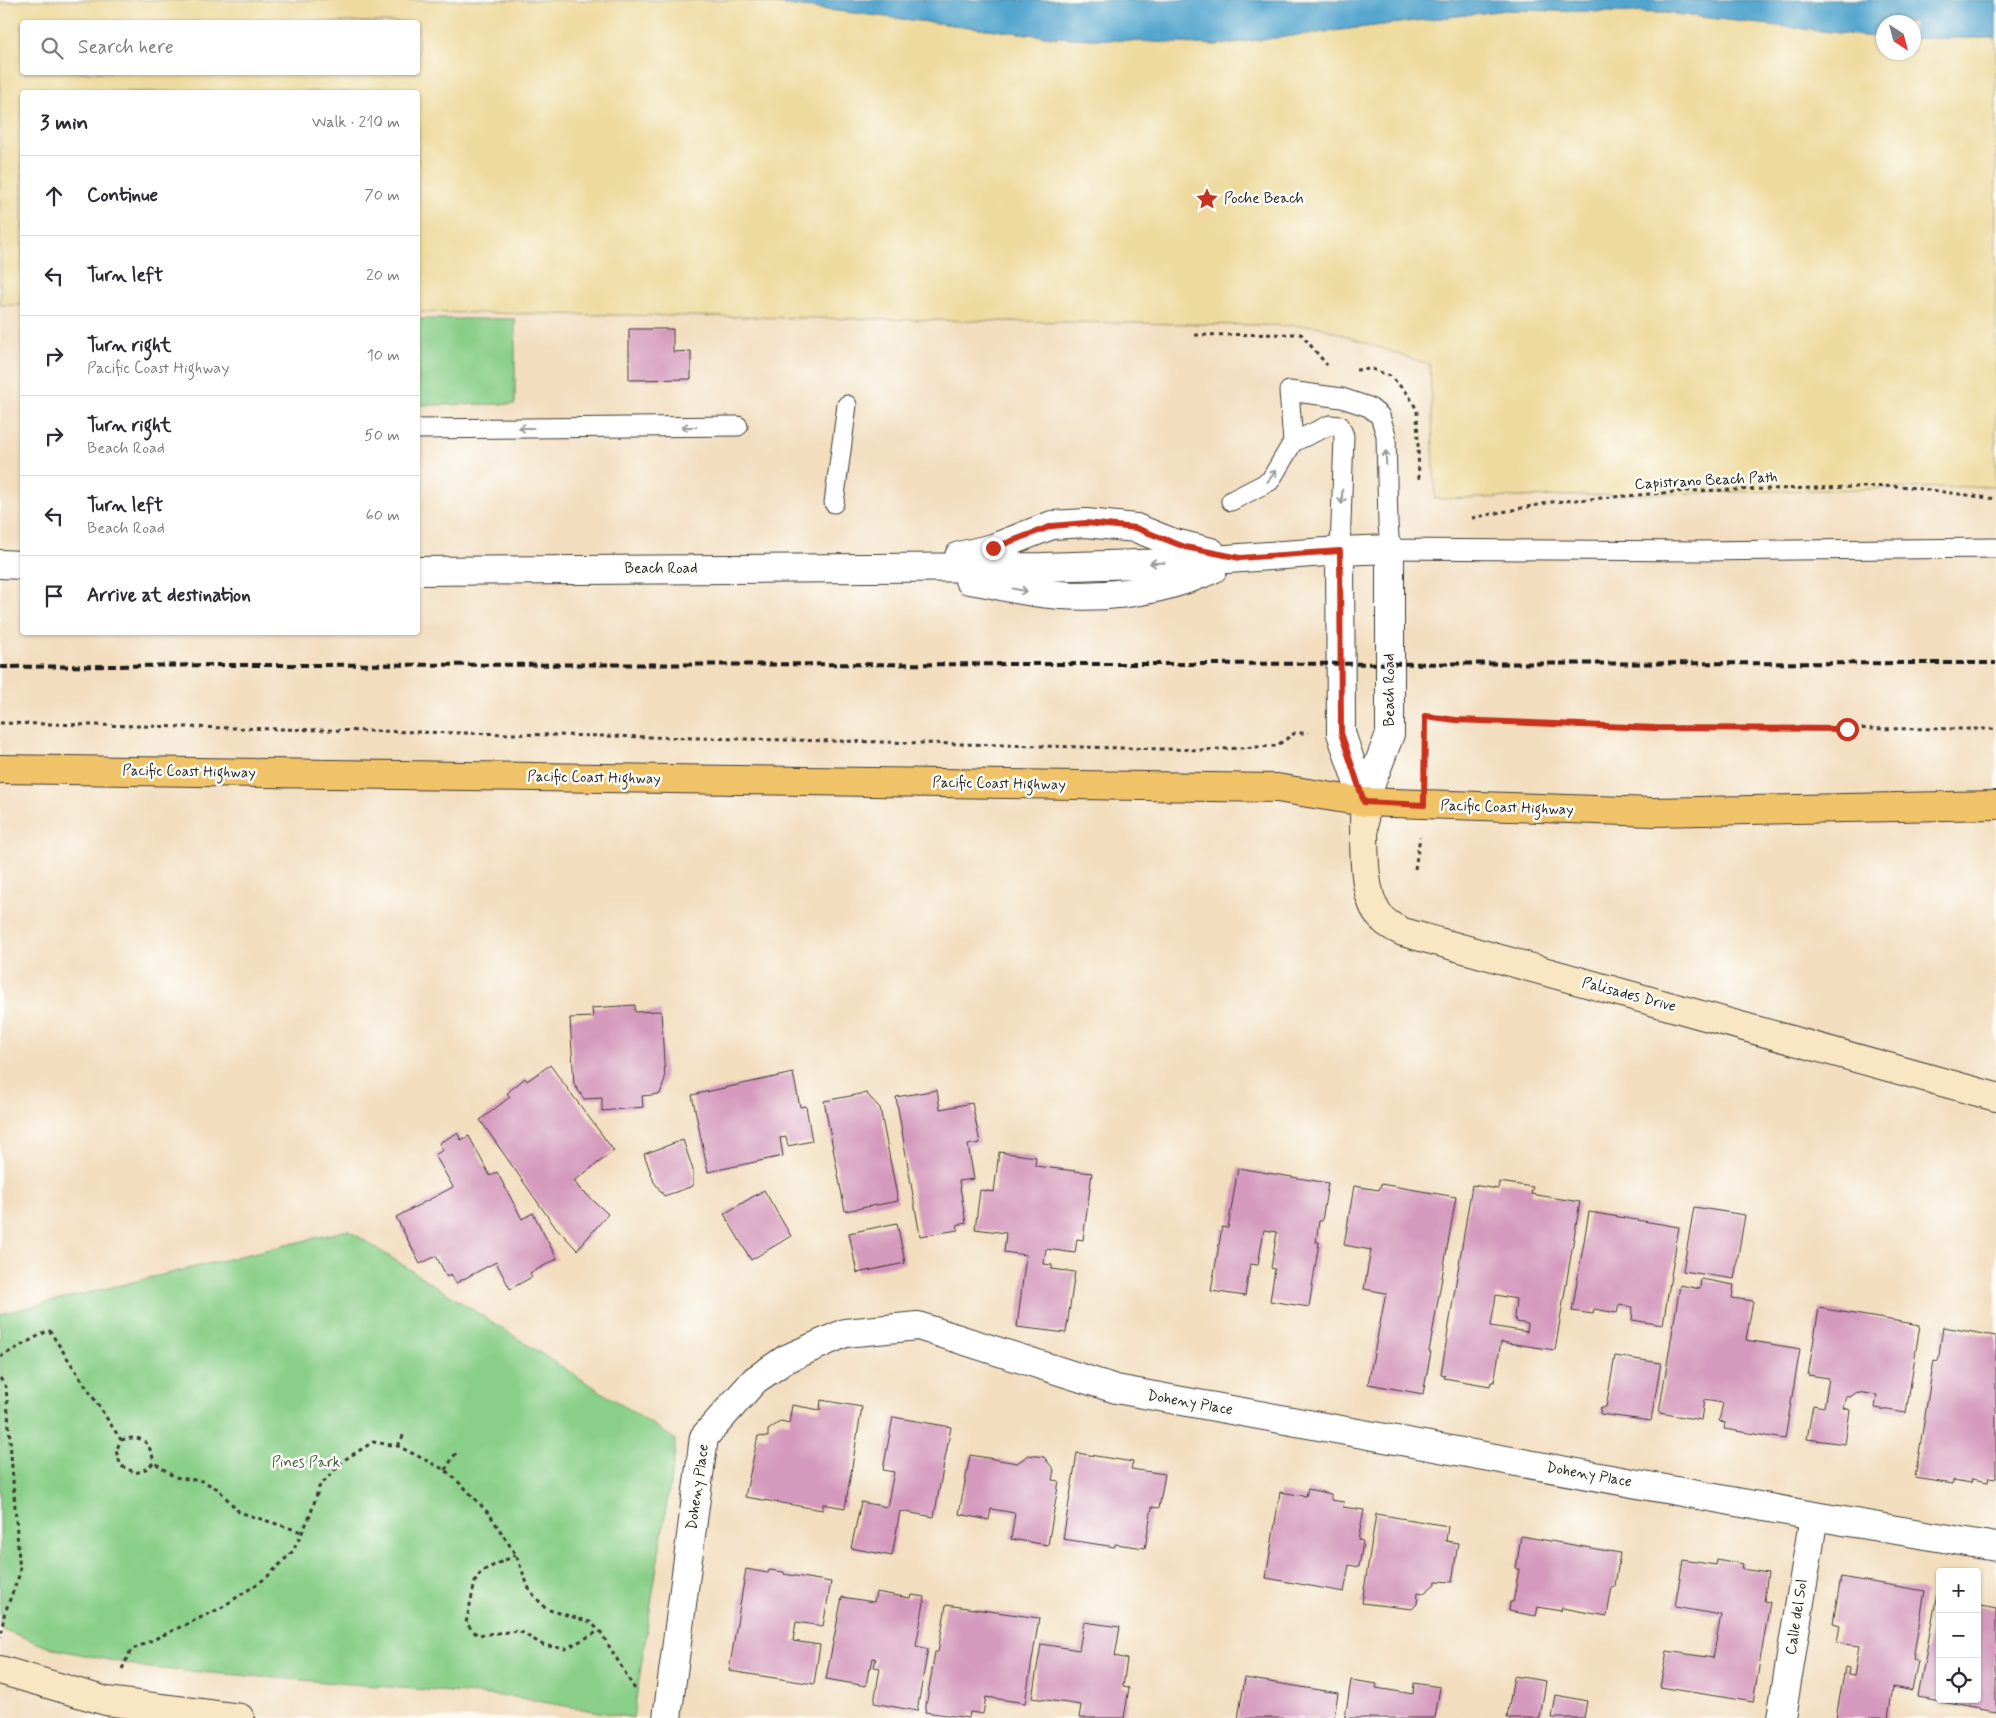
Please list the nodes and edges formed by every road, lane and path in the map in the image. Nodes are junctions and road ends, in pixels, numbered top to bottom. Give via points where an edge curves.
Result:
1 (847, 405) dead end
2 (738, 426) dead end
3 (420, 429) edge
4 (1293, 442) junction
5 (1996, 499) edge
6 (1231, 501) dead end
7 (834, 503) dead end
8 (1464, 520) dead end
9 (1996, 548) edge
10 (1390, 549) junction
11 (1340, 551) junction
12 (1240, 558) junction
13 (0, 564) edge
14 (20, 565) edge
15 (904, 568) junction
16 (420, 571) edge
17 (0, 723) edge
18 (1425, 726) dead end
19 (1996, 728) edge
20 (1295, 733) dead end
21 (1425, 736) dead end
22 (0, 769) edge
23 (1364, 802) junction
24 (1996, 804) edge
25 (1424, 805) junction
26 (1996, 1097) edge
27 (0, 1357) edge
28 (0, 1378) edge
29 (404, 1434) dead end
30 (120, 1440) junction
31 (398, 1446) junction
32 (458, 1450) dead end
33 (154, 1462) junction
34 (445, 1470) junction
35 (1814, 1516) junction
36 (302, 1532) junction
37 (1996, 1547) edge
38 (516, 1555) junction
39 (600, 1631) junction
40 (0, 1645) edge
41 (0, 1670) edge
42 (640, 1698) dead end
43 (106, 1701) junction
44 (240, 1718) edge
45 (667, 1718) edge
46 (1780, 1718) edge

1 - 7 lane
2 -> 3 lane
6 -> 4 lane via 1270,481
10 -> 4 lane via 1386,435 1380,416 1369,407 1342,398 1289,391
4 -> 11 lane via 1330,425 1340,426 1344,436
5 - 8 path, Capistrano Beach Path via 1900,486 1687,491 1552,502
9 - 10 lane via 1699,551
10 - 11 street, Beach Road
10 - 23 street, Beach Road via 1390,734
11 - 12 street, Beach Road
11 - 23 street via 1341,733
12 - 15 street, Beach Road via 1042,567
12 - 15 street, Beach Road via 1185,547 1136,528 1086,523 1052,526 993,548
13 - 14 street
15 - 16 street, Beach Road
17 - 20 path via 1204,750 1276,746
18 - 19 path via 1425,716 1655,728
21 - 25 path
22 - 23 main road, Pacific Coast Highway via 1277,788
23 - 25 main road, Pacific Coast Highway
23 - 26 main road, Palisades Drive via 1366,880 1370,899 1378,915 1403,932
24 - 25 main road, Pacific Coast Highway via 1653,812
27 - 30 path via 49,1330
28 - 40 path via 6,1387 20,1573 4,1615
29 - 31 path
30 - 33 path via 140,1438 150,1447
30 - 33 path via 116,1451 121,1466 136,1473
31 - 34 path
31 - 36 path via 373,1442 344,1460 319,1487
32 - 34 path
33 - 36 path via 174,1477 202,1481 218,1489 239,1512
34 - 38 path via 490,1515
35 - 37 street, Doheny Place
35 - 45 street, Doheny Place via 1116,1389 918,1326 845,1333 786,1359 755,1380 704,1437
35 - 46 street, Calle del Sol
36 - 43 path via 293,1551 266,1578 221,1608 131,1650
38 - 39 path via 530,1591 546,1609 590,1622
38 - 39 path via 482,1571 475,1582 466,1623 477,1635 519,1631 543,1645 565,1649
39 - 42 path
41 - 43 main road
43 - 44 main road

